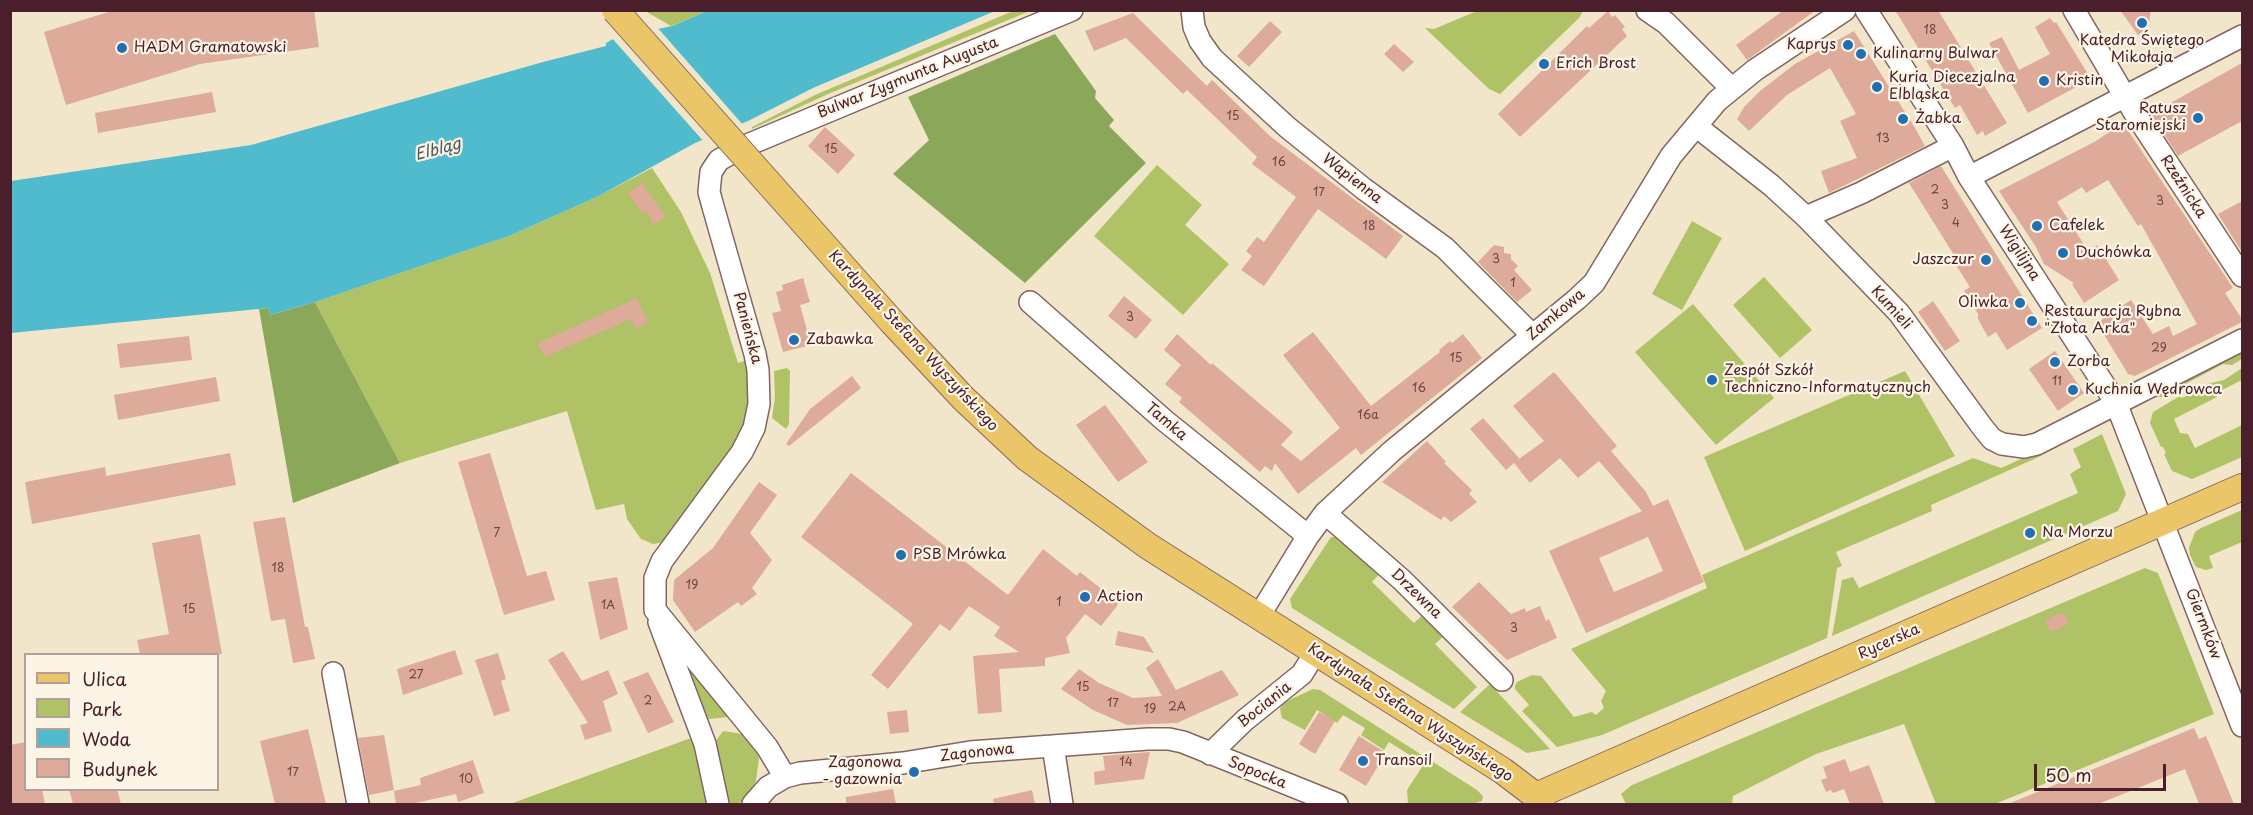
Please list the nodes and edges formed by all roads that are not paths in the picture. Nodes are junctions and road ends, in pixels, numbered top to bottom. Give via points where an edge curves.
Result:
1 (615, 10) edge
2 (1072, 10) edge
3 (1192, 10) edge
4 (1647, 10) edge
5 (1845, 10) edge
6 (1866, 10) edge
7 (2074, 10) edge
8 (2242, 36) edge
9 (1731, 88) junction
10 (2125, 96) junction
11 (1696, 126) junction
12 (1953, 146) junction
13 (747, 154) junction
14 (1969, 177) junction
15 (1806, 218) junction
16 (2242, 276) edge
17 (1030, 302) dead end
18 (1532, 335) junction
19 (2242, 340) edge
20 (2116, 403) junction
21 (2242, 488) edge
22 (1325, 513) junction
23 (2164, 522) junction
24 (1308, 536) junction
25 (655, 609) junction
26 (1259, 616) junction
27 (1315, 652) junction
28 (333, 673) dead end
29 (1502, 680) dead end
30 (2242, 726) edge
31 (1053, 746) junction
32 (1210, 754) junction
33 (785, 777) junction
34 (1533, 802) edge
35 (358, 804) edge
36 (718, 804) edge
37 (753, 804) edge
38 (1062, 804) edge
39 (1337, 804) edge

1 - 13 main road, Kardynała Stefana Wyszyńskiego, bridge
2 - 13 street, Bulwar Zygmunta Augusta
3 - 18 street, Wapienna via 1194,27 1212,58 1287,128 1445,248
4 - 9 street via 1666,23
5 - 9 street, Zamkowa
6 - 12 street, Wigilijna
7 - 10 street, Rzeźnicka
8 - 10 street
9 - 11 street, Zamkowa
10 - 14 street
10 - 16 street, Rzeźnicka
11 - 15 street, Kumieli
11 - 18 street, Zamkowa via 1671,156 1594,283
12 - 14 street, Wigilijna
12 - 15 street
13 - 25 street, Panieńska via 719,160 711,172 710,192 758,370 759,404 754,429 742,452 662,561 655,578
13 - 26 main road, Kardynała Stefana Wyszyńskiego via 893,323 955,390 1027,458 1148,546
14 - 20 street, Wigilijna
15 - 20 street, Kumieli via 1899,313 1992,439 2024,447 2037,444
17 - 24 street, Tamka via 1164,420
18 - 22 street, Zamkowa via 1392,451
19 - 20 street, Kumieli
20 - 23 street, Wigilijna
21 - 23 main road, Rycerska
22 - 24 street, Zamkowa
22 - 29 street, Drzewna via 1402,580
23 - 30 street, Giermków
23 - 34 main road, Rycerska
24 - 26 street, Zamkowa
25 - 33 street via 767,747
25 - 36 street, Panieńska via 705,744
26 - 27 main road, Kardynała Stefana Wyszyńskiego
27 - 32 street, Bociania via 1302,674
27 - 34 main road, Kardynała Stefana Wyszyńskiego via 1503,771
28 - 35 street
31 - 32 street, Zagonowa via 1169,739
31 - 33 street, Zagonowa via 970,752
31 - 38 street
32 - 39 street, Sopocka
33 - 37 street, Zagonowa via 768,787

